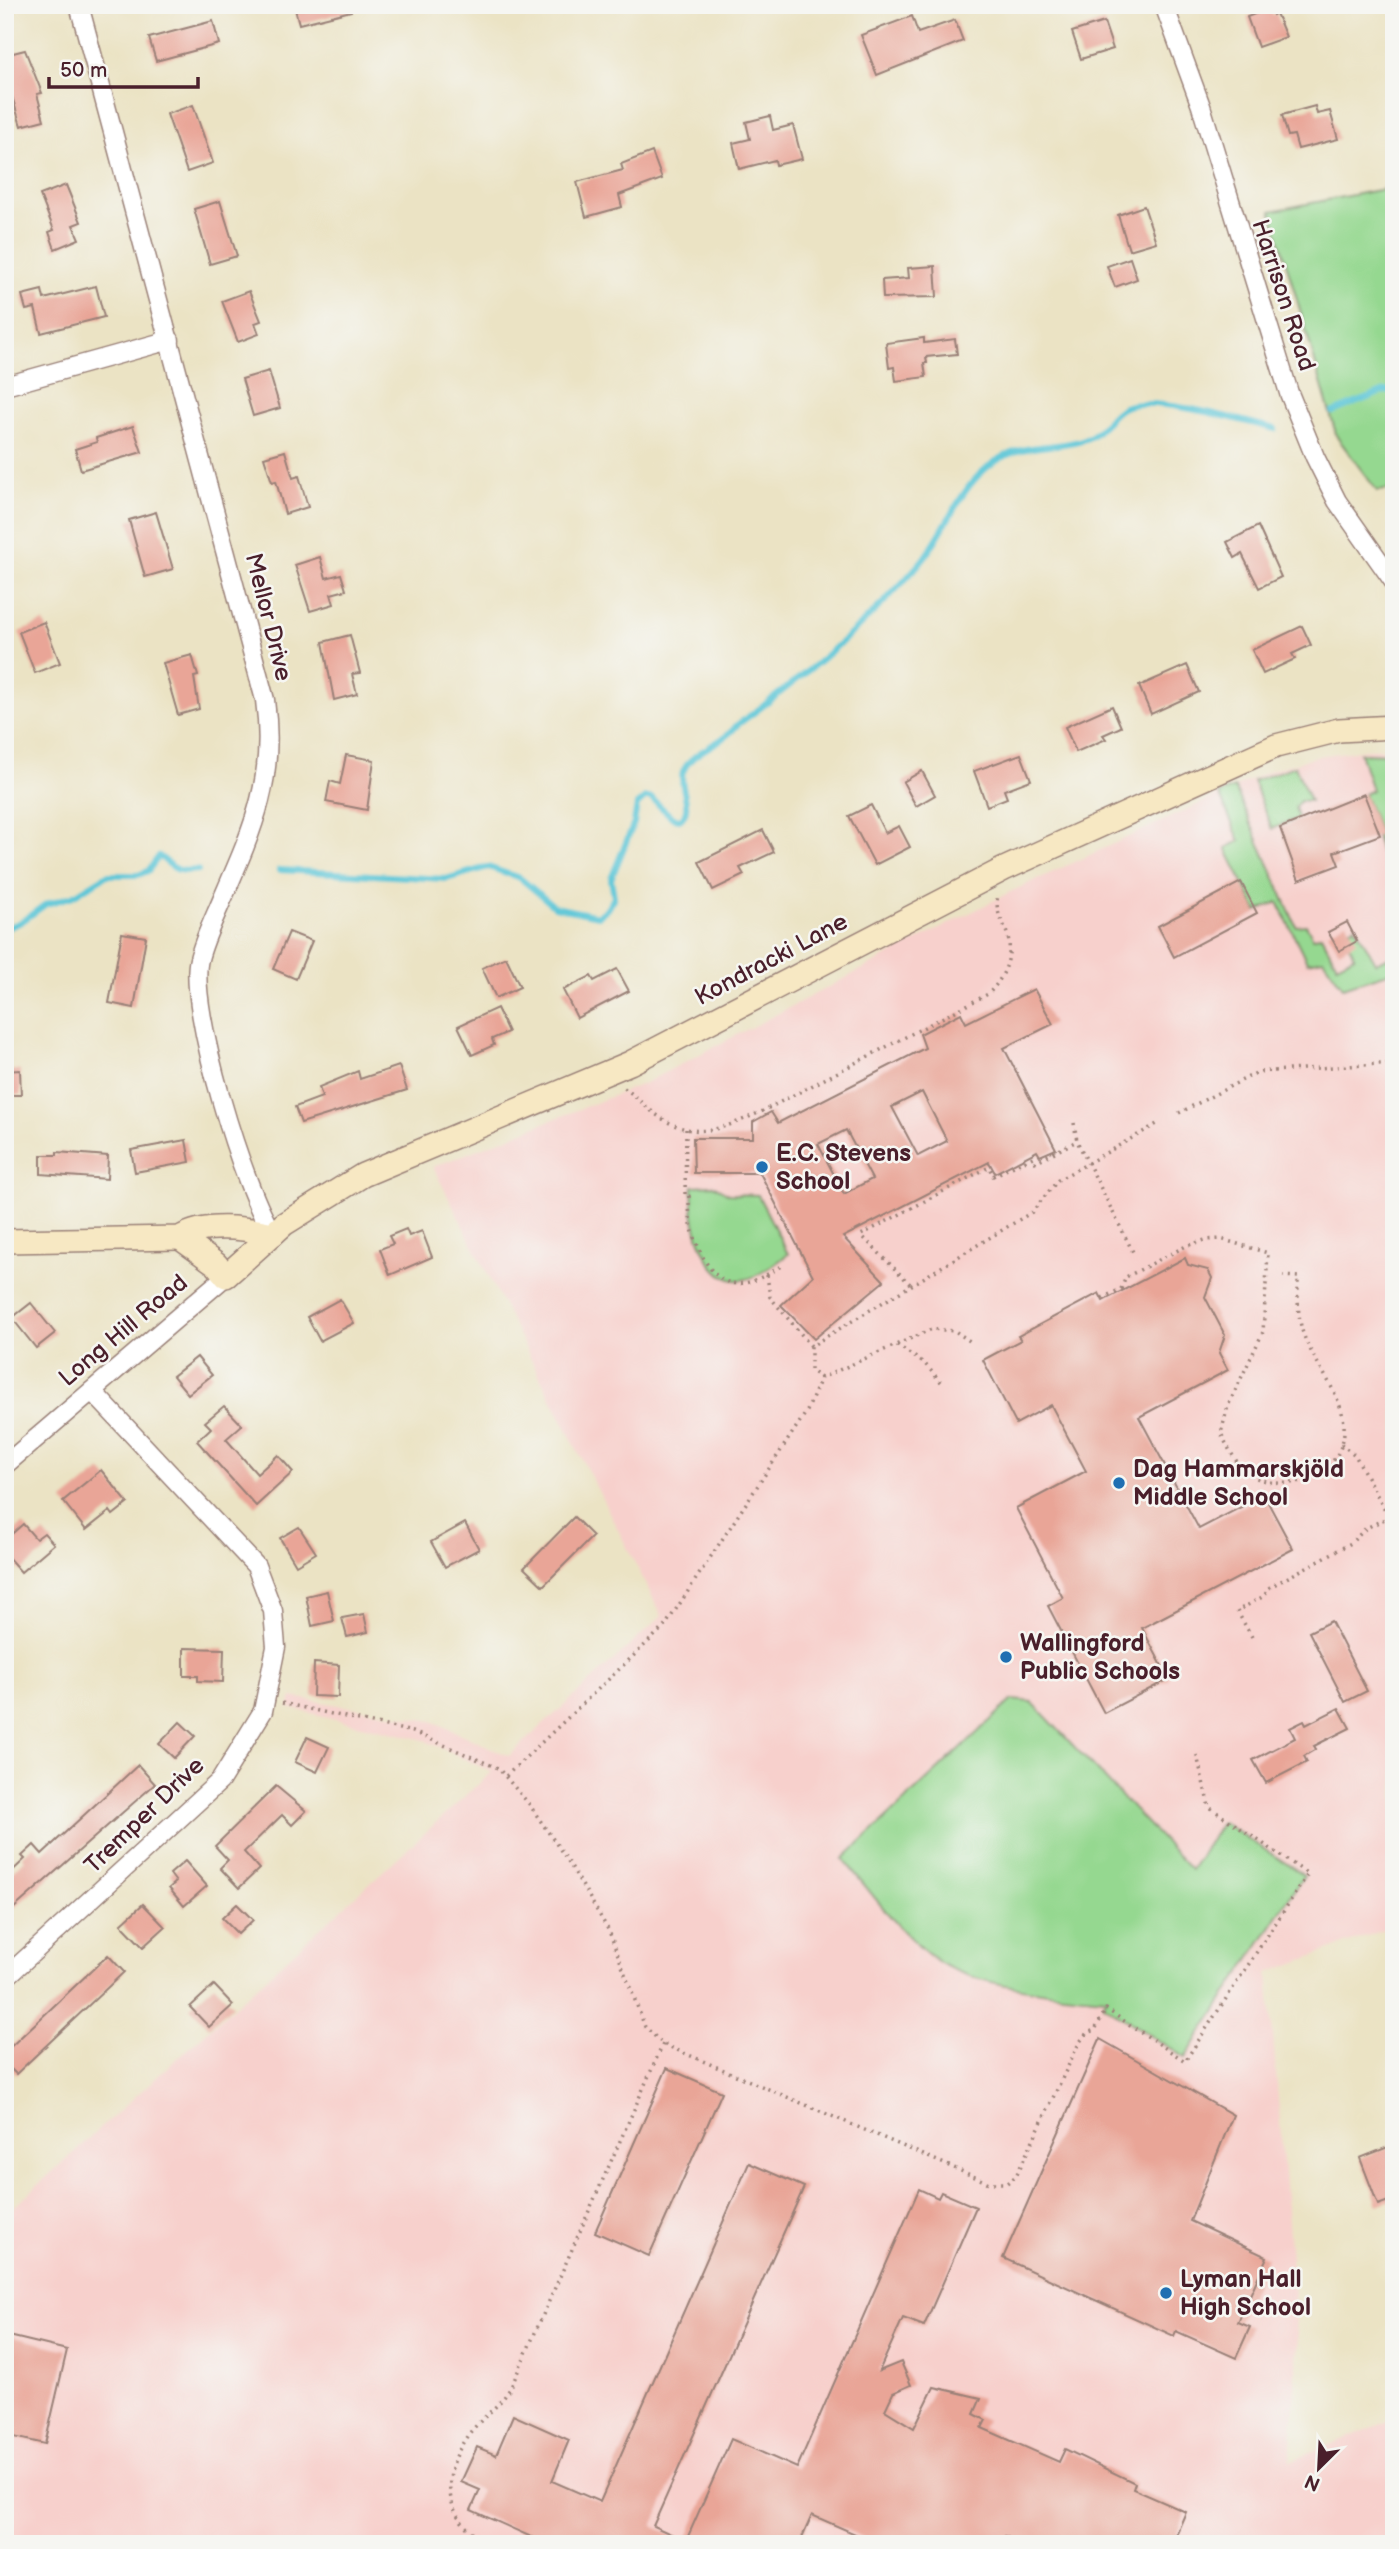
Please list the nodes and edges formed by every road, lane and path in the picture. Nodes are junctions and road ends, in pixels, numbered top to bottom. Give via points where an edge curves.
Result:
1 (79, 5) edge
2 (1164, 5) edge
3 (170, 340) junction
4 (5, 386) edge
5 (1394, 582) edge
6 (1394, 727) edge
7 (998, 892) dead end
8 (1394, 1063) edge
9 (624, 1088) dead end
10 (1179, 1113) dead end
11 (1074, 1123) dead end
12 (1157, 1124) dead end
13 (686, 1129) junction
14 (1077, 1140) junction
15 (1088, 1163) junction
16 (273, 1234) junction
17 (180, 1238) junction
18 (5, 1241) edge
19 (1134, 1254) dead end
20 (784, 1264) dead end
21 (767, 1275) junction
22 (226, 1276) junction
23 (1283, 1276) dead end
24 (910, 1284) junction
25 (1102, 1298) dead end
26 (971, 1342) dead end
27 (897, 1345) junction
28 (811, 1346) junction
29 (821, 1378) junction
30 (942, 1383) dead end
31 (92, 1391) junction
32 (1341, 1444) junction
33 (5, 1465) edge
34 (1391, 1517) edge
35 (1252, 1637) dead end
36 (267, 1699) junction
37 (1196, 1751) dead end
38 (506, 1776) junction
39 (5, 1978) edge
40 (663, 2044) junction
41 (490, 2544) edge

1 - 3 street, Mellor Drive
2 - 5 street, Harrison Road via 1201,106 1289,393 1336,501
3 - 4 street
3 - 16 street, Mellor Drive via 257,661 268,719 263,796 201,952 196,981 203,1031 251,1195
6 - 16 main road, Kondracki Lane via 1301,738 1217,770 956,892 630,1063 363,1175
7 - 13 path via 995,906 1009,951 1002,981 988,994 743,1120 711,1131
8 - 10 path via 1258,1072
9 - 13 path via 654,1114
11 - 14 path
12 - 15 path
13 - 21 path via 689,1226 709,1269 730,1284
14 - 15 path
14 - 24 path via 1035,1162 1033,1157 993,1176 989,1167 861,1235
15 - 19 path
15 - 24 path via 1058,1180 1032,1212
16 - 17 main road via 234,1228 195,1231
16 - 22 main road, Long Hill Road
17 - 18 main road
17 - 22 main road
20 - 21 path
21 - 28 path via 770,1297
22 - 31 street, Long Hill Road
23 - 32 path via 1297,1278 1304,1335 1338,1402 1344,1425
24 - 28 path
25 - 32 path via 1121,1289 1126,1278 1205,1240 1221,1239 1268,1253 1263,1332 1228,1406 1221,1433 1241,1467 1255,1478 1277,1485 1298,1484 1326,1470
26 - 27 path via 945,1328
27 - 29 path
27 - 30 path via 925,1364
28 - 29 path via 811,1371
29 - 38 path via 807,1411 665,1626
31 - 33 street, Long Hill Road
31 - 36 street, Tremper Drive via 256,1566 273,1611 276,1647
32 - 34 path via 1355,1455
34 - 35 path via 1366,1528 1351,1544 1270,1587 1264,1596 1237,1611
36 - 38 path via 413,1732 498,1768
36 - 39 street, Tremper Drive via 220,1781
37 - 40 path via 1209,1807 1308,1874 1185,2061 1106,2009 1095,2030 1079,2043 1022,2166 1007,2183 989,2183 949,2168
38 - 40 path via 568,1861 609,1931 640,2018
40 - 41 path via 511,2387 505,2399 469,2434 452,2468 449,2487 458,2517

